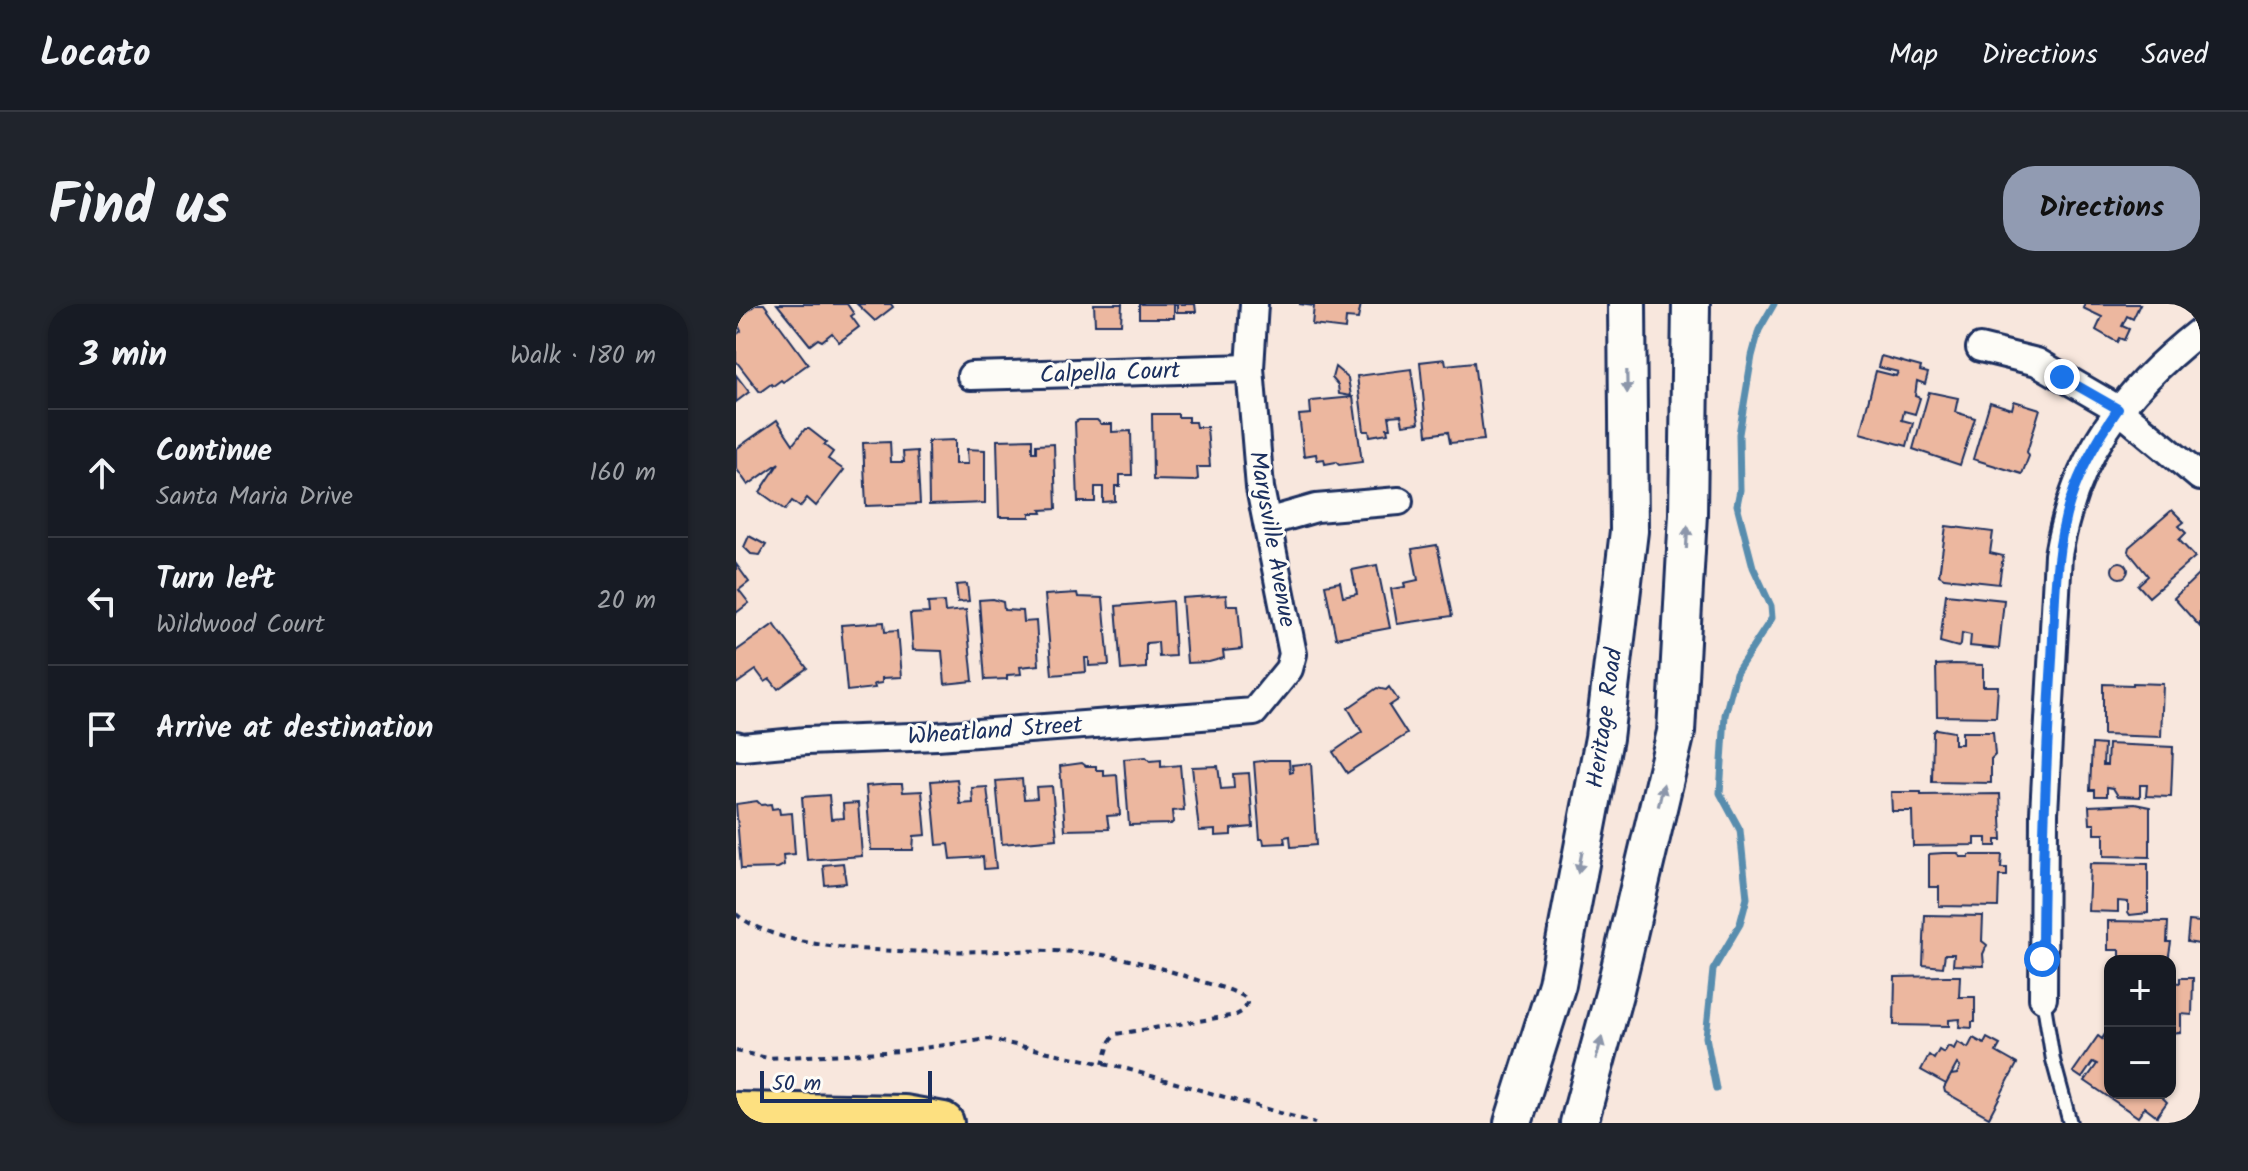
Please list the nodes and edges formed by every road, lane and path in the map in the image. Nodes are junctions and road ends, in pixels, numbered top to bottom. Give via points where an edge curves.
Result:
1 (1254, 304) edge
2 (1627, 304) edge
3 (1691, 304) edge
4 (2200, 331) edge
5 (1980, 348) dead end
6 (1250, 368) junction
7 (971, 376) dead end
8 (2118, 409) junction
9 (2200, 477) edge
10 (1399, 501) dead end
11 (1267, 522) junction
12 (1254, 712) joint
13 (736, 745) edge
14 (736, 914) edge
15 (2043, 998) joint
16 (736, 1051) edge
17 (1103, 1064) junction
18 (736, 1113) edge
19 (943, 1123) edge
20 (1315, 1123) edge
21 (1513, 1123) edge
22 (1579, 1123) edge
23 (2070, 1123) edge

1 - 6 street, Marysville Avenue
2 -> 21 main road, Heritage Road via 1629,531 1604,738 1557,984
22 -> 3 main road via 1676,732 1688,514
4 - 8 street
5 - 8 street via 2037,362
6 - 7 street, Calpella Court
6 - 11 street, Marysville Avenue
8 - 9 street
8 - 15 street via 2079,476 2058,555 2044,813
10 - 11 street via 1316,508
11 - 12 street, Marysville Avenue via 1293,654 1289,669
12 - 13 street, Wheatland Street
14 - 17 path via 763,931 804,943 1114,955 1246,998 1243,1011 1236,1015 1116,1034
15 - 23 lane
16 - 17 path via 768,1058 902,1051 988,1039
17 - 20 path
18 - 19 main road via 904,1116

